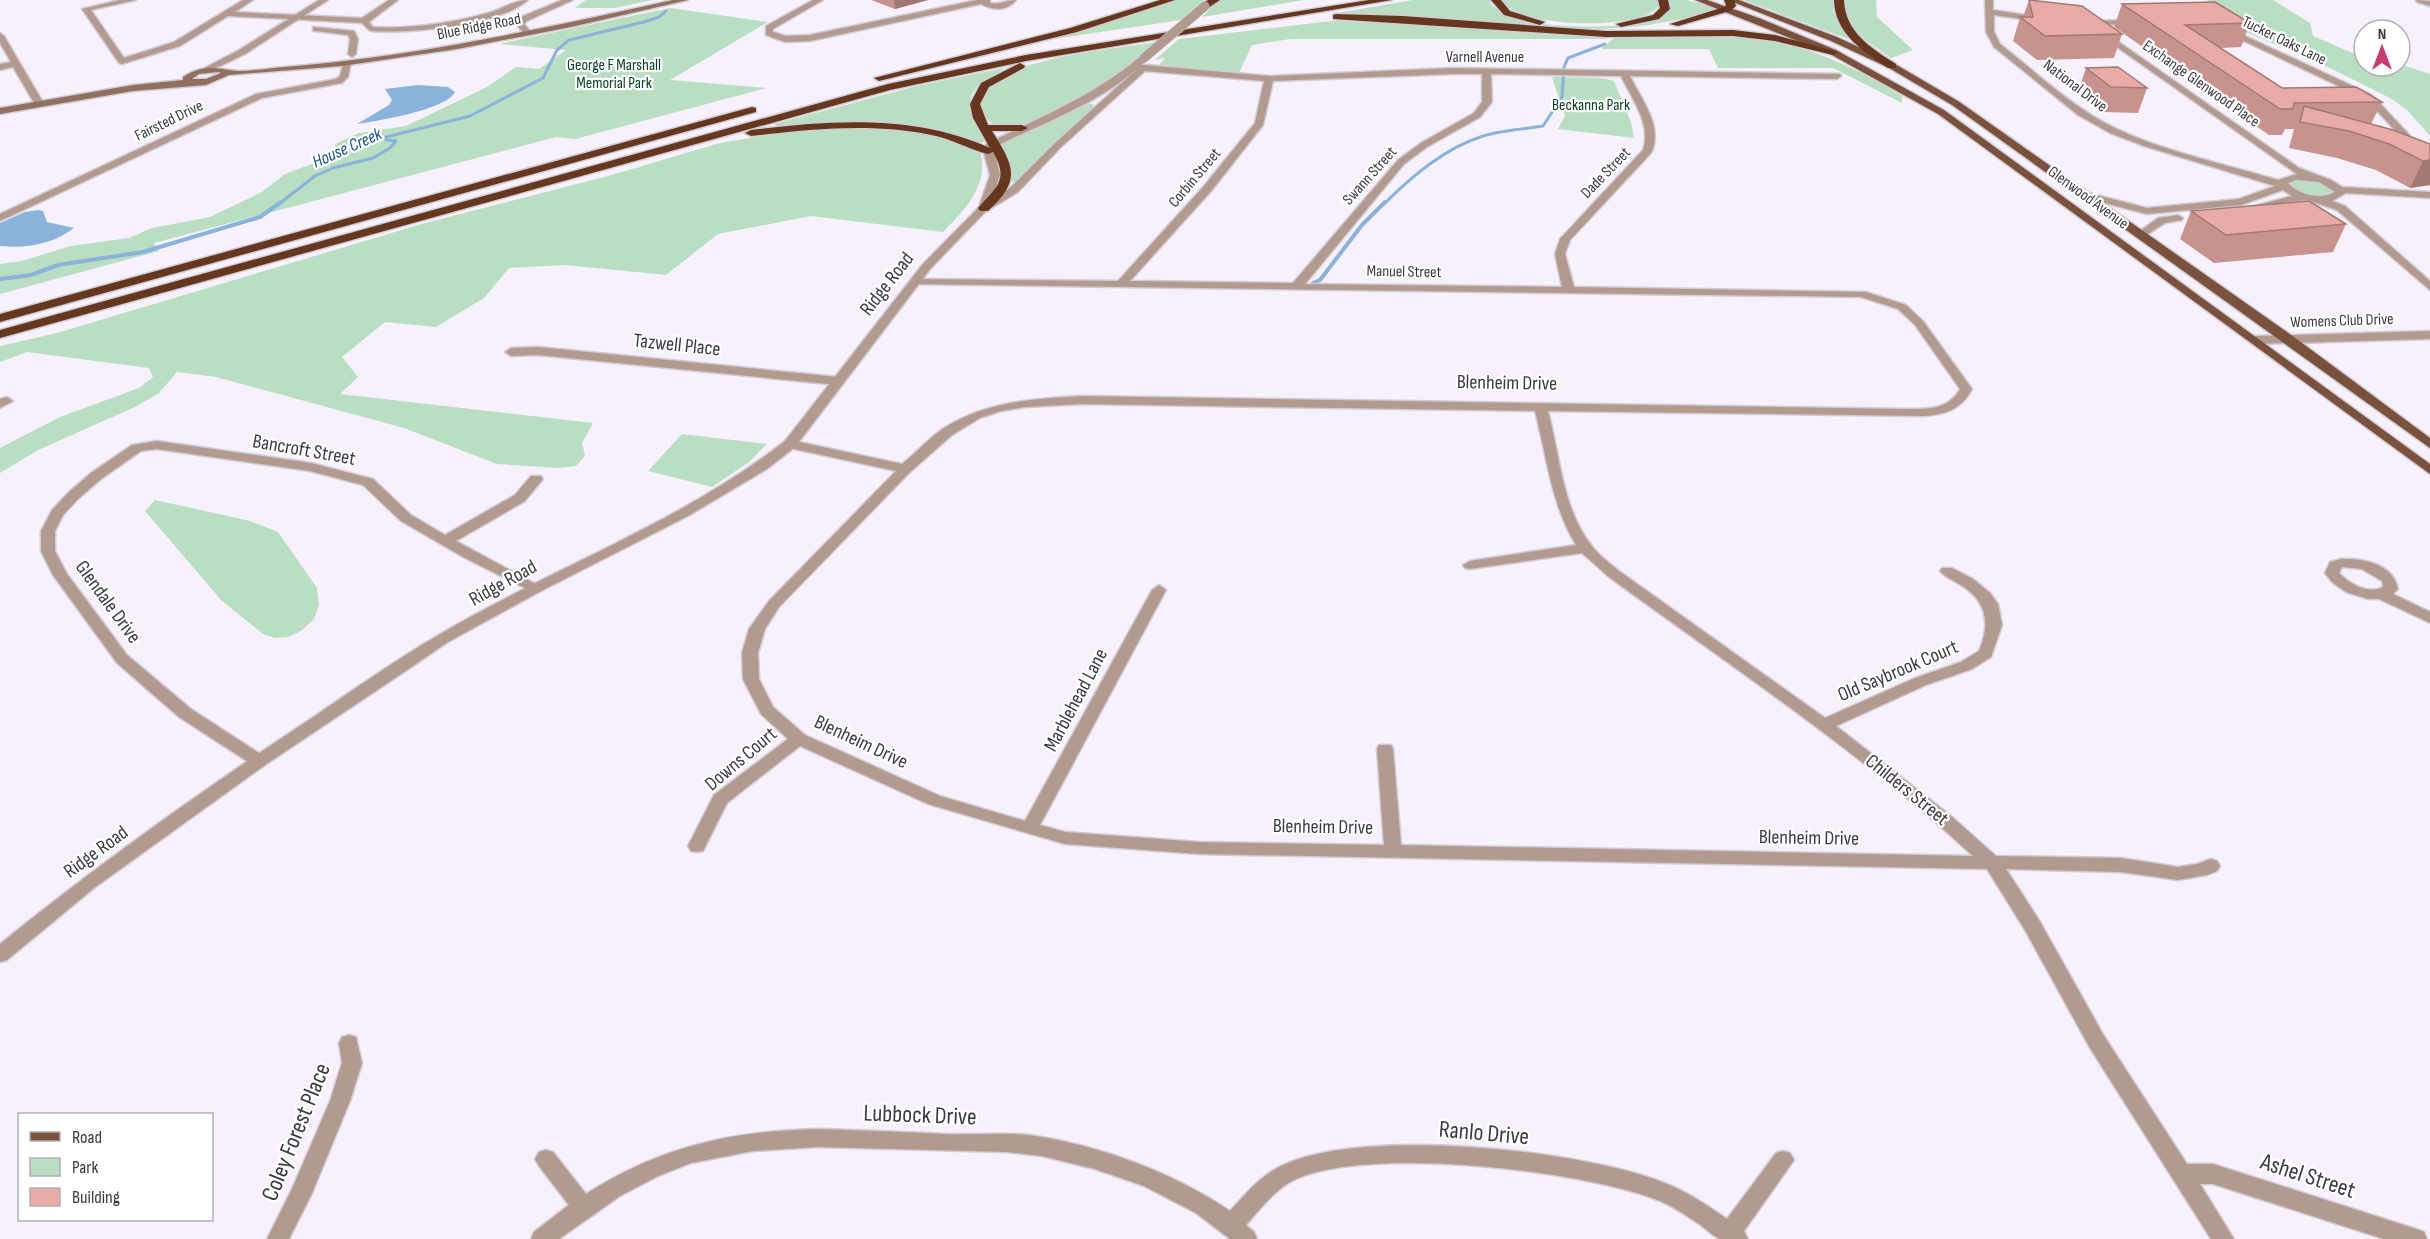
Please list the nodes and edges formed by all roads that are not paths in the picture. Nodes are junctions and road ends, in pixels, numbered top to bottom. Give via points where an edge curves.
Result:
1 (132, 0) edge
2 (249, 0) edge
3 (324, 0) edge
4 (394, 0) edge
5 (524, 0) edge
6 (569, 0) edge
7 (684, 0) edge
8 (819, 0) edge
9 (1012, 0) edge
10 (1170, 0) edge
11 (1215, 0) edge
12 (1335, 0) edge
13 (1387, 0) edge
14 (1496, 0) edge
15 (1663, 0) edge
16 (1699, 0) edge
17 (1839, 0) edge
18 (1989, 0) edge
19 (2420, 0) edge
20 (985, 1) edge
21 (1729, 3) edge
22 (2430, 4) edge
23 (1205, 6) joint
24 (1989, 12) junction
25 (227, 14) junction
26 (300, 16) junction
27 (368, 22) junction
28 (2145, 22) edge
29 (2054, 23) edge
30 (1236, 24) junction
31 (2220, 25) edge
32 (301, 28) dead end
33 (1568, 32) junction
34 (351, 33) junction
35 (528, 33) junction
36 (0, 36) edge
37 (1073, 50) junction
38 (242, 52) junction
39 (1833, 52) junction
40 (350, 59) junction
41 (16, 64) junction
42 (1140, 65) junction
43 (1892, 66) junction
44 (0, 67) edge
45 (203, 70) junction
46 (277, 70) junction
47 (1486, 71) junction
48 (225, 72) junction
49 (1624, 73) junction
50 (1838, 76) dead end
51 (193, 78) junction
52 (1269, 79) junction
53 (215, 80) junction
54 (861, 83) junction
55 (821, 92) dead end
56 (1086, 99) junction
57 (1105, 102) junction
58 (39, 104) junction
59 (766, 107) dead end
60 (0, 111) edge
61 (985, 128) junction
62 (1022, 128) junction
63 (991, 146) junction
64 (643, 154) junction
65 (2430, 163) edge
66 (2289, 179) junction
67 (2340, 193) junction
68 (2085, 195) junction
69 (2430, 195) edge
70 (2314, 198) junction
71 (984, 208) junction
72 (2341, 208) junction
73 (0, 218) edge
74 (2127, 225) junction
75 (2098, 227) junction
76 (2141, 234) junction
77 (915, 282) junction
78 (1122, 284) junction
79 (1296, 287) junction
80 (2430, 287) edge
81 (1569, 291) junction
82 (1891, 302) joint
83 (0, 318) edge
84 (0, 334) edge
85 (2430, 335) edge
86 (2256, 340) junction
87 (2290, 340) junction
88 (511, 352) dead end
89 (838, 381) junction
90 (1540, 406) junction
91 (790, 444) junction
92 (2430, 444) edge
93 (143, 447) joint
94 (905, 469) junction
95 (2430, 470) edge
96 (536, 479) dead end
97 (446, 541) junction
98 (1585, 548) junction
99 (1470, 565) dead end
100 (1947, 570) dead end
101 (536, 588) junction
102 (1159, 590) dead end
103 (2381, 594) dead end
104 (2430, 618) edge
105 (1825, 725) junction
106 (799, 739) junction
107 (1385, 749) dead end
108 (258, 761) junction
109 (1029, 829) junction
110 (697, 846) dead end
111 (1392, 851) junction
112 (1992, 864) junction
113 (2211, 866) dead end
114 (0, 955) edge
115 (349, 1043) dead end
116 (546, 1159) dead end
117 (1783, 1160) dead end
118 (2183, 1174) junction
119 (582, 1206) junction
120 (1239, 1231) edge
121 (1733, 1236) edge
122 (278, 1239) edge
123 (542, 1239) edge
124 (2223, 1239) edge
125 (2416, 1239) edge

1 - 25 street via 86,9 122,61 177,44
2 - 25 street
3 - 26 street
4 - 27 street
5 - 27 street via 504,11 400,30
6 - 35 street via 524,19 520,24
7 - 35 main road, Blue Ridge Road
8 - 20 street via 781,19 769,28 769,33 785,39 810,38
9 - 20 street via 999,6
10 - 54 highway via 1073,30
11 - 23 highway
12 - 54 highway via 986,58
13 - 30 highway
14 - 15 highway via 1502,9 1525,19 1587,25 1656,17 1665,9
16 - 21 main road, Glenwood Avenue
17 - 43 highway via 1839,12 1848,31
18 - 24 street, National Drive
19 - 22 street
21 - 33 highway via 1694,20 1657,27
21 - 39 main road, Glenwood Avenue
21 - 43 main road, Glenwood Avenue via 1804,27
23 - 42 street, Ridge Road, bridge
24 - 29 street
24 - 66 street, National Drive via 1990,32 1997,45 2096,122 2147,144 2255,176
25 - 26 street
26 - 27 street
26 - 38 street
27 - 34 street
28 - 66 street, Exchange Glenwood Place via 2084,23
30 - 33 highway via 1376,17
30 - 37 highway
31 - 65 street, Tucker Oaks Lane via 2369,97
32 - 34 street
33 - 39 highway via 1733,33
34 - 40 street via 354,39
35 - 40 main road, Blue Ridge Road via 443,50
36 - 41 street
37 - 61 highway via 1020,67 985,85 975,104
37 - 64 highway via 888,87
38 - 45 street
38 - 48 street
39 - 75 main road, Glenwood Avenue via 1941,112
40 - 46 main road, Blue Ridge Road
40 - 73 street, Fairsted Drive via 339,81 258,96
41 - 44 street
41 - 58 street
42 - 52 street, Varnell Avenue
42 - 56 street, Ridge Road
42 - 57 street, Ridge Road
43 - 68 main road, Glenwood Avenue via 1971,113
45 - 48 main road, Blue Ridge Road
45 - 51 main road
46 - 48 main road, Blue Ridge Road
46 - 53 main road, Blue Ridge Road
47 - 49 street, Varnell Avenue
47 - 52 street, Varnell Avenue
47 - 79 street, Swann Street via 1487,102 1477,115 1401,162
48 - 53 main road
49 - 50 street, Varnell Avenue
49 - 81 street, Dade Street via 1641,102 1652,139 1641,161 1565,239 1560,254
51 - 53 main road, Blue Ridge Road
51 - 58 main road
52 - 78 street, Corbin Street via 1260,123
54 - 55 highway
56 - 57 street
56 - 62 street, Ridge Road
57 - 71 street, Ridge Road via 1013,191 999,203
58 - 60 main road
59 - 83 highway
61 - 62 highway
61 - 63 highway
62 - 63 street, Ridge Road
63 - 64 highway via 896,128 842,126 770,130
63 - 71 highway via 1004,161 1005,183 993,202
64 - 84 highway
66 - 67 street via 2313,178 2331,183
66 - 68 street via 2241,202 2148,211
66 - 70 street
67 - 69 street
67 - 70 street
67 - 72 street
68 - 74 main road, Glenwood Avenue
70 - 72 street
70 - 76 street via 2287,198 2225,214 2162,220
71 - 77 street, Ridge Road
72 - 80 street
74 - 75 main road
74 - 76 main road, Glenwood Avenue
75 - 86 main road, Glenwood Avenue
76 - 87 main road, Glenwood Avenue
77 - 78 street, Manuel Street
77 - 89 street, Ridge Road
78 - 79 street, Manuel Street
79 - 81 street, Manuel Street
81 - 82 street, Manuel Street via 1858,294
82 - 90 street, Blenheim Drive via 1919,322 1966,389 1962,399 1951,407 1936,412 1903,413
85 - 87 street, Womens Club Drive
86 - 87 street, Womens Club Drive
86 - 95 main road, Glenwood Avenue
87 - 92 main road, Glenwood Avenue
88 - 89 street, Tazwell Place via 538,351
89 - 91 street, Ridge Road
90 - 94 street, Blenheim Drive via 1082,400 1026,403 976,415 947,432
90 - 98 street, Childers Street via 1559,488
91 - 94 street
91 - 101 street, Ridge Road via 762,466 683,513
93 - 97 street, Bancroft Street via 311,467 368,482 406,518
93 - 108 street, Glendale Drive via 96,476 57,513 48,531 48,551 60,574 122,659 185,714
94 - 106 street, Blenheim Drive via 774,604 757,629 750,653 750,679 767,710
96 - 97 street via 520,498
97 - 101 street, Bancroft Street
98 - 99 street
98 - 105 street, Childers Street via 1614,574
100 - 105 street, Old Saybrook Court via 1988,597 1994,615 1986,654
101 - 108 street, Ridge Road via 443,639
102 - 109 street, Marblehead Lane
103 - 104 street
105 - 112 street, Childers Street via 1945,820
106 - 109 street, Blenheim Drive via 934,800
106 - 110 street, Downs Court via 720,799
107 - 111 street
108 - 114 street, Ridge Road via 88,883
109 - 111 street, Blenheim Drive via 1065,838 1199,848
111 - 112 street, Blenheim Drive
112 - 113 street, Blenheim Drive via 2121,865 2174,873 2199,873
112 - 118 street, Childers Street via 2032,925 2097,1042
115 - 122 street, Coley Forest Place via 351,1063 340,1101
116 - 119 street
117 - 121 street
118 - 124 street, Childers Street
118 - 125 street, Ashel Street via 2213,1174
119 - 120 street, Lubbock Drive via 622,1183 691,1154 801,1137 1040,1146 1117,1167 1188,1197
119 - 123 street, Lubbock Drive
120 - 121 street, Ranlo Drive via 1264,1190 1288,1172 1320,1160 1373,1153 1571,1168 1615,1178 1660,1191

